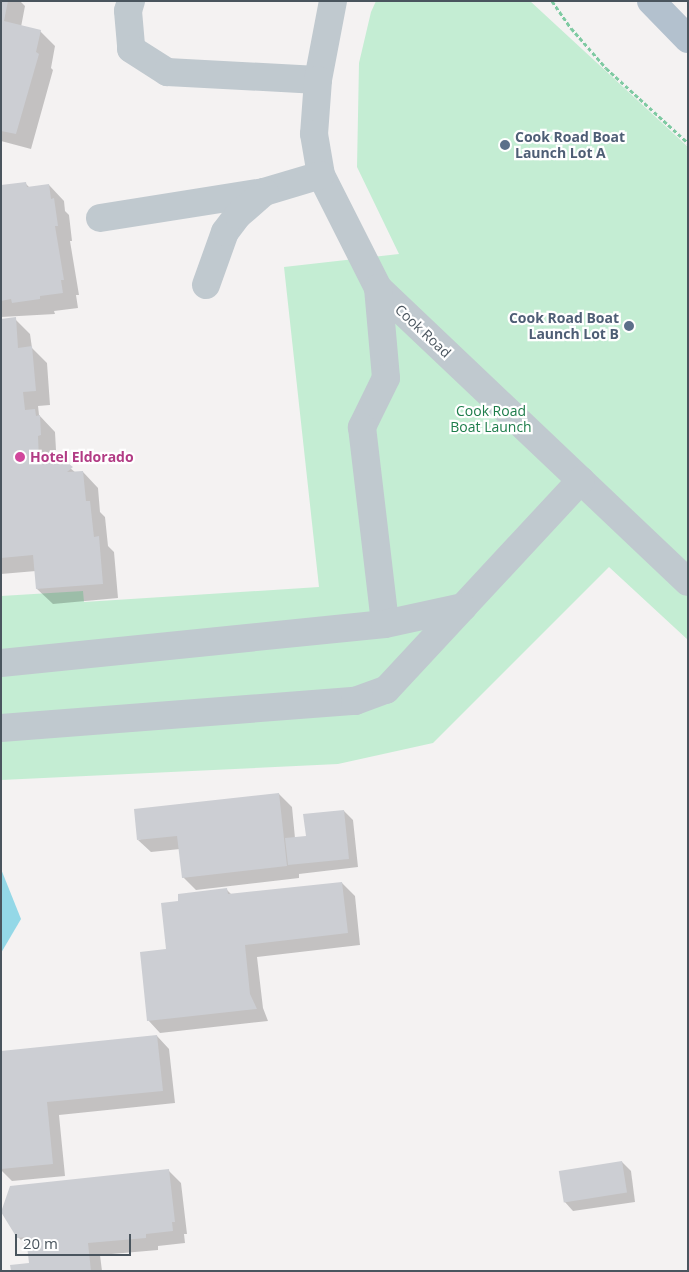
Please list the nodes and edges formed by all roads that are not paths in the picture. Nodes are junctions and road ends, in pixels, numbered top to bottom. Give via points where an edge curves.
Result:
1 (130, 1) edge
2 (333, 1) edge
3 (651, 1) edge
4 (688, 39) edge
5 (318, 80) junction
6 (321, 175) junction
7 (264, 192) junction
8 (100, 218) dead end
9 (206, 285) dead end
10 (378, 288) junction
11 (581, 480) junction
12 (688, 582) edge
13 (463, 607) junction
14 (385, 624) junction
15 (1, 663) edge
16 (1, 728) edge

1 - 5 street via 131,49 167,72
2 - 5 street, Cook Road
3 - 4 main road
5 - 6 street, Cook Road via 314,134
6 - 7 street
6 - 10 street, Cook Road
7 - 8 street
7 - 9 street via 238,215 225,232
10 - 11 street, Cook Road
10 - 14 street via 386,378 362,428
11 - 12 street, Cook Road
11 - 13 street
13 - 14 street
13 - 16 street via 386,690 356,701
14 - 15 street

